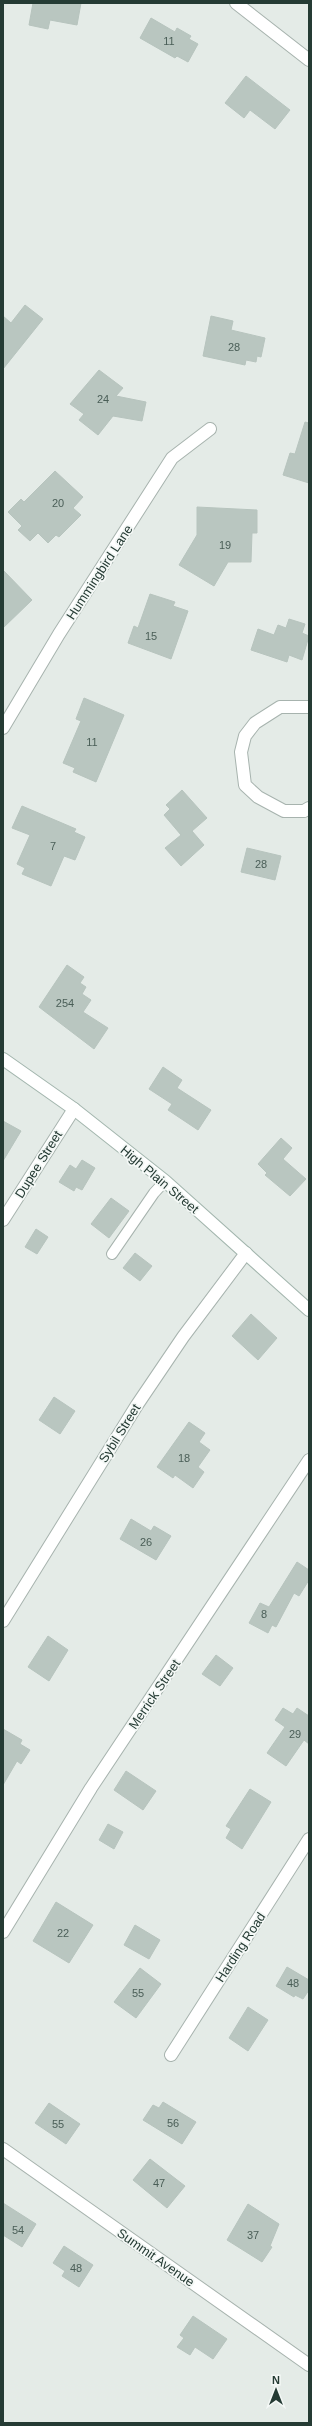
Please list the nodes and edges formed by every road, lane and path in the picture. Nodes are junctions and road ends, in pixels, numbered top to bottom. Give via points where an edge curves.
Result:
1 (236, 3) edge
2 (309, 60) edge
3 (210, 429) dead end
4 (309, 707) edge
5 (3, 728) edge
6 (309, 808) edge
7 (3, 1059) edge
8 (74, 1109) junction
9 (165, 1181) junction
10 (3, 1220) edge
11 (246, 1253) junction
12 (112, 1254) dead end
13 (309, 1310) edge
14 (309, 1460) edge
15 (3, 1621) edge
16 (309, 1839) edge
17 (3, 1932) edge
18 (171, 2055) dead end
19 (3, 2149) edge
20 (309, 2365) edge

1 - 2 street
3 - 5 street, Hummingbird Lane via 172,458 59,634
4 - 6 street via 280,707 255,723 245,736 241,752 245,785 258,797 284,811 304,811
7 - 8 street, High Plain Street
8 - 9 street, High Plain Street
8 - 10 street, Dupee Street
9 - 11 street, High Plain Street
9 - 12 lane
11 - 13 street, High Plain Street
11 - 15 street, Sybil Street via 183,1337 137,1405
14 - 17 street, Merrick Street via 91,1788
16 - 18 street, Harding Road
19 - 20 street, Summit Avenue

